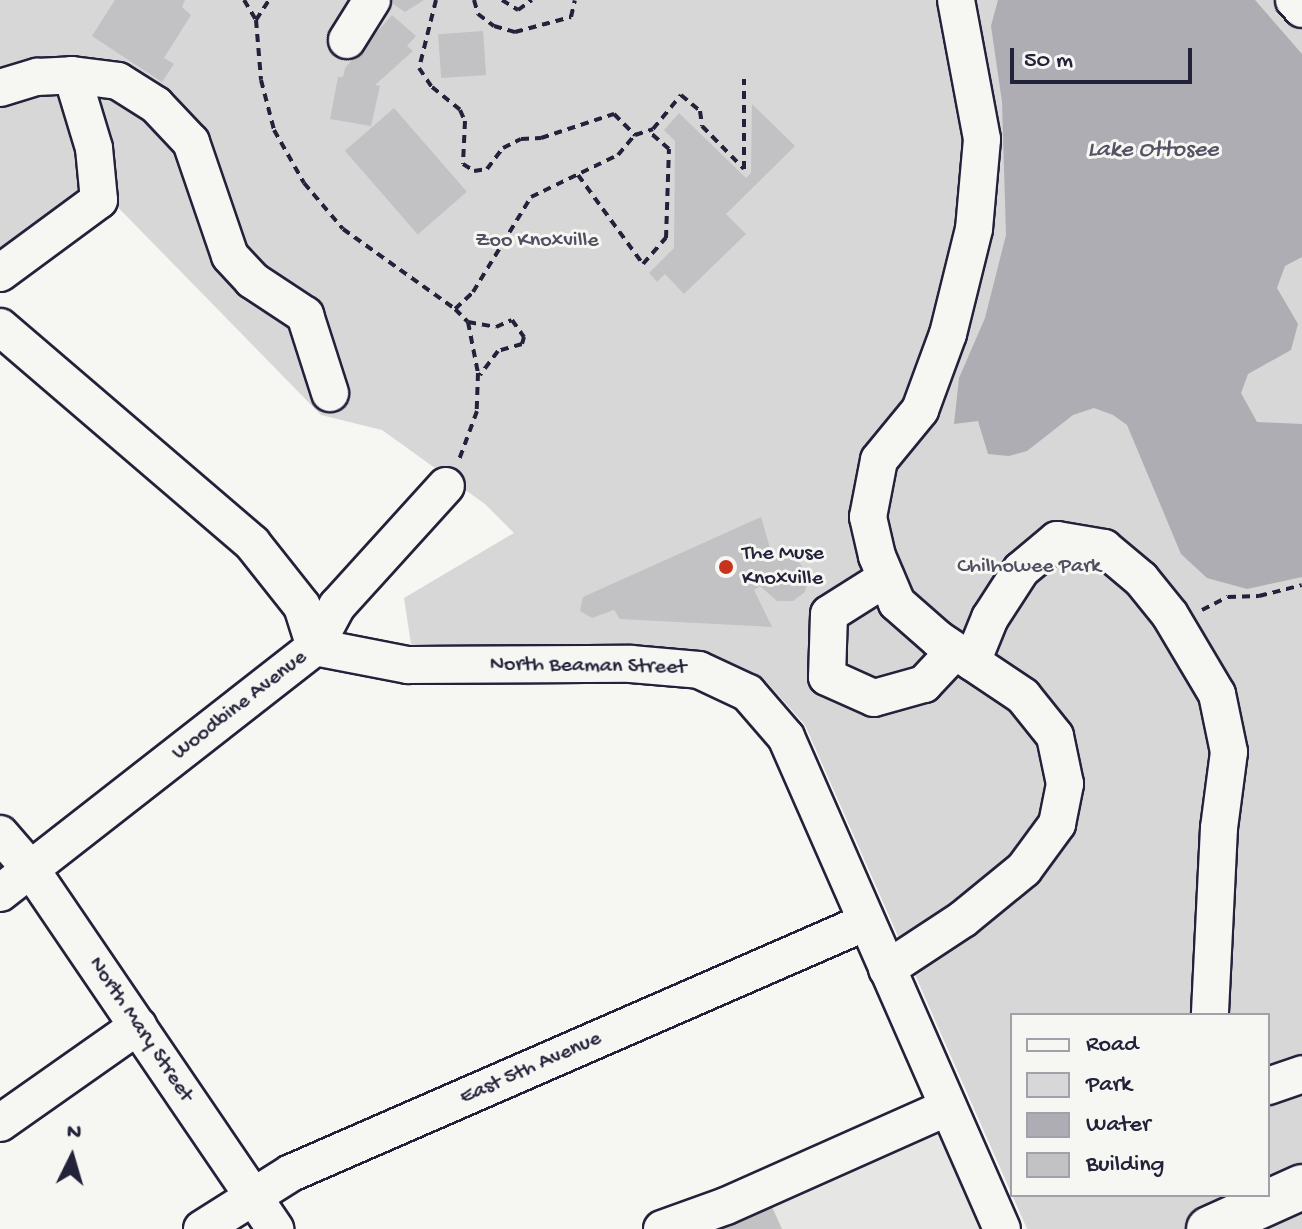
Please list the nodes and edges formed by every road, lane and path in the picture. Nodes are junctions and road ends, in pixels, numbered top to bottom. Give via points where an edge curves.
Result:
1 (244, 0) edge
2 (269, 0) edge
3 (372, 0) edge
4 (436, 0) edge
5 (474, 0) edge
6 (502, 0) edge
7 (532, 0) edge
8 (575, 0) edge
9 (956, 0) edge
10 (1294, 0) edge
11 (1302, 9) edge
12 (256, 20) junction
13 (347, 40) dead end
14 (72, 75) junction
15 (744, 79) dead end
16 (0, 88) edge
17 (648, 131) junction
18 (635, 135) junction
19 (577, 175) junction
20 (0, 273) edge
21 (455, 309) junction
22 (468, 322) junction
23 (4, 338) edge
24 (478, 377) junction
25 (330, 393) dead end
26 (452, 475) joint
27 (886, 578) junction
28 (1302, 585) edge
29 (1177, 627) junction
30 (315, 647) junction
31 (963, 656) junction
32 (0, 834) edge
33 (32, 871) junction
34 (0, 893) edge
35 (866, 922) junction
36 (887, 969) junction
37 (1210, 1013) edge
38 (138, 1026) junction
39 (1302, 1074) edge
40 (1270, 1085) edge
41 (948, 1107) junction
42 (0, 1123) edge
43 (1302, 1187) edge
44 (252, 1195) junction
45 (202, 1229) edge
46 (275, 1229) edge
47 (662, 1229) edge
48 (1002, 1229) edge
49 (1209, 1229) edge

1 - 12 path
2 - 12 path
3 - 13 street
4 - 18 path via 419,68 460,110 465,121 463,164 474,171 487,169 503,148 521,139 541,138 614,114
5 - 8 path via 478,14 515,32 571,17
6 - 7 path via 518,10
9 - 27 street via 982,139 974,229 948,334 920,410 879,460 868,517
10 - 11 street
12 - 21 path via 261,80 274,130 304,183 343,229
14 - 16 street via 37,77
14 - 20 street via 94,148 99,200
14 - 25 street via 118,81 156,105 191,142 230,256 252,280 305,315
15 - 17 path via 744,169 702,126 700,111 681,95
17 - 18 path
17 - 19 path via 669,149 666,238 643,264
18 - 19 path via 618,155
19 - 21 path via 531,197 473,292
21 - 22 path
22 - 24 path
22 - 24 path via 496,327 512,320 524,337 522,344 498,351
23 - 30 street via 252,543 302,606
24 - 26 path via 477,411
26 - 30 street, Woodbine Avenue via 337,606
27 - 31 street via 897,603
27 - 31 street via 829,614 827,677 874,698 924,684
28 - 29 path via 1228,597
29 - 31 street via 1141,579 1104,548 1057,540 1021,570
29 - 37 street via 1217,694 1229,752 1219,828
30 - 33 street, Woodbine Avenue
30 - 35 street, North Beaman Street via 408,665 631,664 699,670 748,693 786,737
31 - 36 street via 1023,696 1055,736 1065,784 1057,824 1024,869 963,919
32 - 33 street, North Mary Street
33 - 34 street, Woodbine Avenue
33 - 38 street, North Mary Street
35 - 36 street, North Beaman Street
35 - 44 street, East 5th Avenue
36 - 41 street, North Beaman Street
38 - 42 street
38 - 44 street, North Mary Street
39 - 40 street
41 - 47 street
41 - 48 street, North Beaman Street
43 - 49 main road
44 - 45 street, East 5th Avenue
44 - 46 street, North Mary Street

